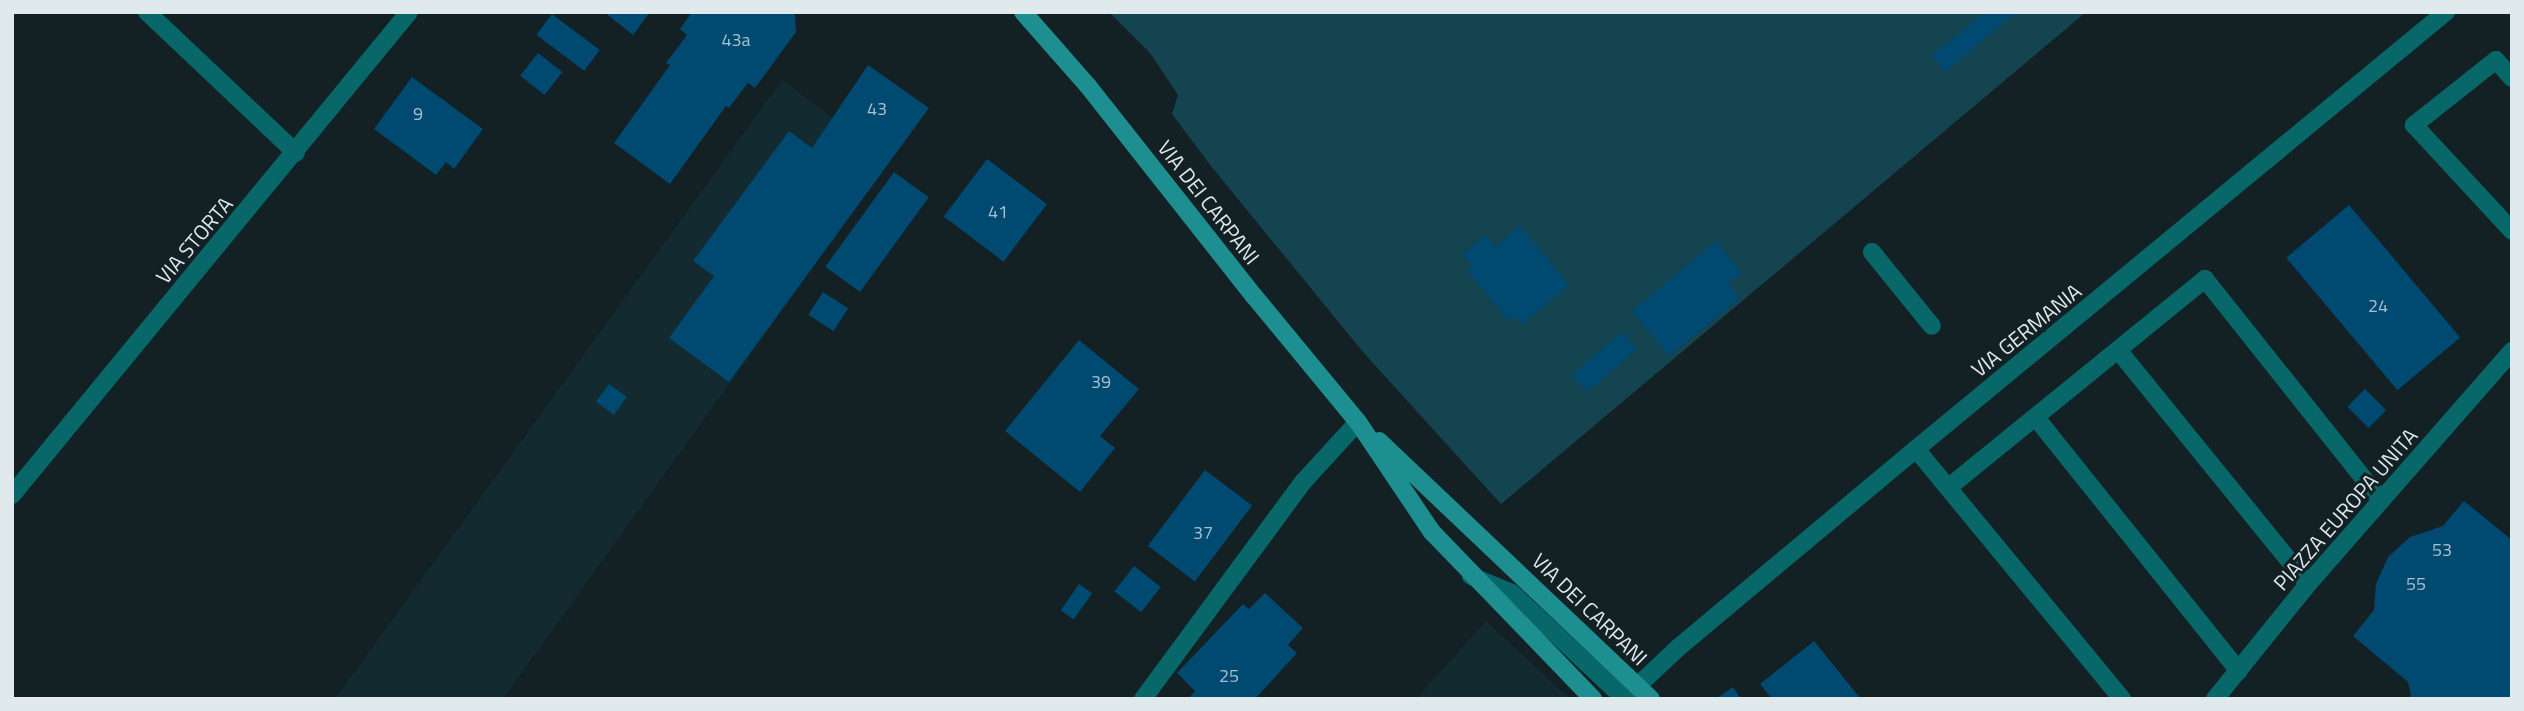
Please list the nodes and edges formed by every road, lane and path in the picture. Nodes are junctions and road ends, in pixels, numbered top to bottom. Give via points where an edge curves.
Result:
1 (148, 12) edge
2 (409, 12) edge
3 (1023, 12) edge
4 (2446, 12) edge
5 (2512, 78) edge
6 (296, 153) junction
7 (2512, 231) edge
8 (1872, 252) dead end
9 (1932, 326) dead end
10 (2118, 350) junction
11 (2512, 351) edge
12 (2037, 419) junction
13 (1358, 422) junction
14 (1916, 449) junction
15 (1949, 487) junction
16 (12, 495) edge
17 (2381, 500) junction
18 (1472, 576) junction
19 (2308, 584) junction
20 (2239, 671) junction
21 (1631, 692) edge
22 (1143, 699) edge
23 (1593, 699) edge
24 (1651, 699) edge
25 (2122, 699) edge
26 (2215, 699) edge

1 - 6 street
2 - 6 street, VIA STORTA
3 - 13 street, VIA DEI CARPANI via 1088,86
4 - 14 street, VIA GERMANIA
5 - 7 street via 2496,60 2414,125
6 - 16 street, VIA STORTA
8 - 9 street
10 - 12 street
10 - 17 street via 2205,279
10 - 19 street
11 - 17 street, PIAZZA EUROPA UNITA
12 - 15 street
12 - 20 street
13 - 18 street, VIA DEI CARPANI via 1420,517
13 - 21 street, VIA DEI CARPANI via 1452,507
13 - 22 street via 1303,482
14 - 15 street
14 - 21 street, VIA GERMANIA
15 - 25 street
17 - 19 street, PIAZZA EUROPA UNITA
18 - 21 street, VIA DEI CARPANI via 1512,593 1617,691
18 - 23 street, VIA DEI CARPANI
19 - 20 street, PIAZZA EUROPA UNITA
20 - 26 street, PIAZZA EUROPA UNITA
21 - 24 street, VIA DEI CARPANI

